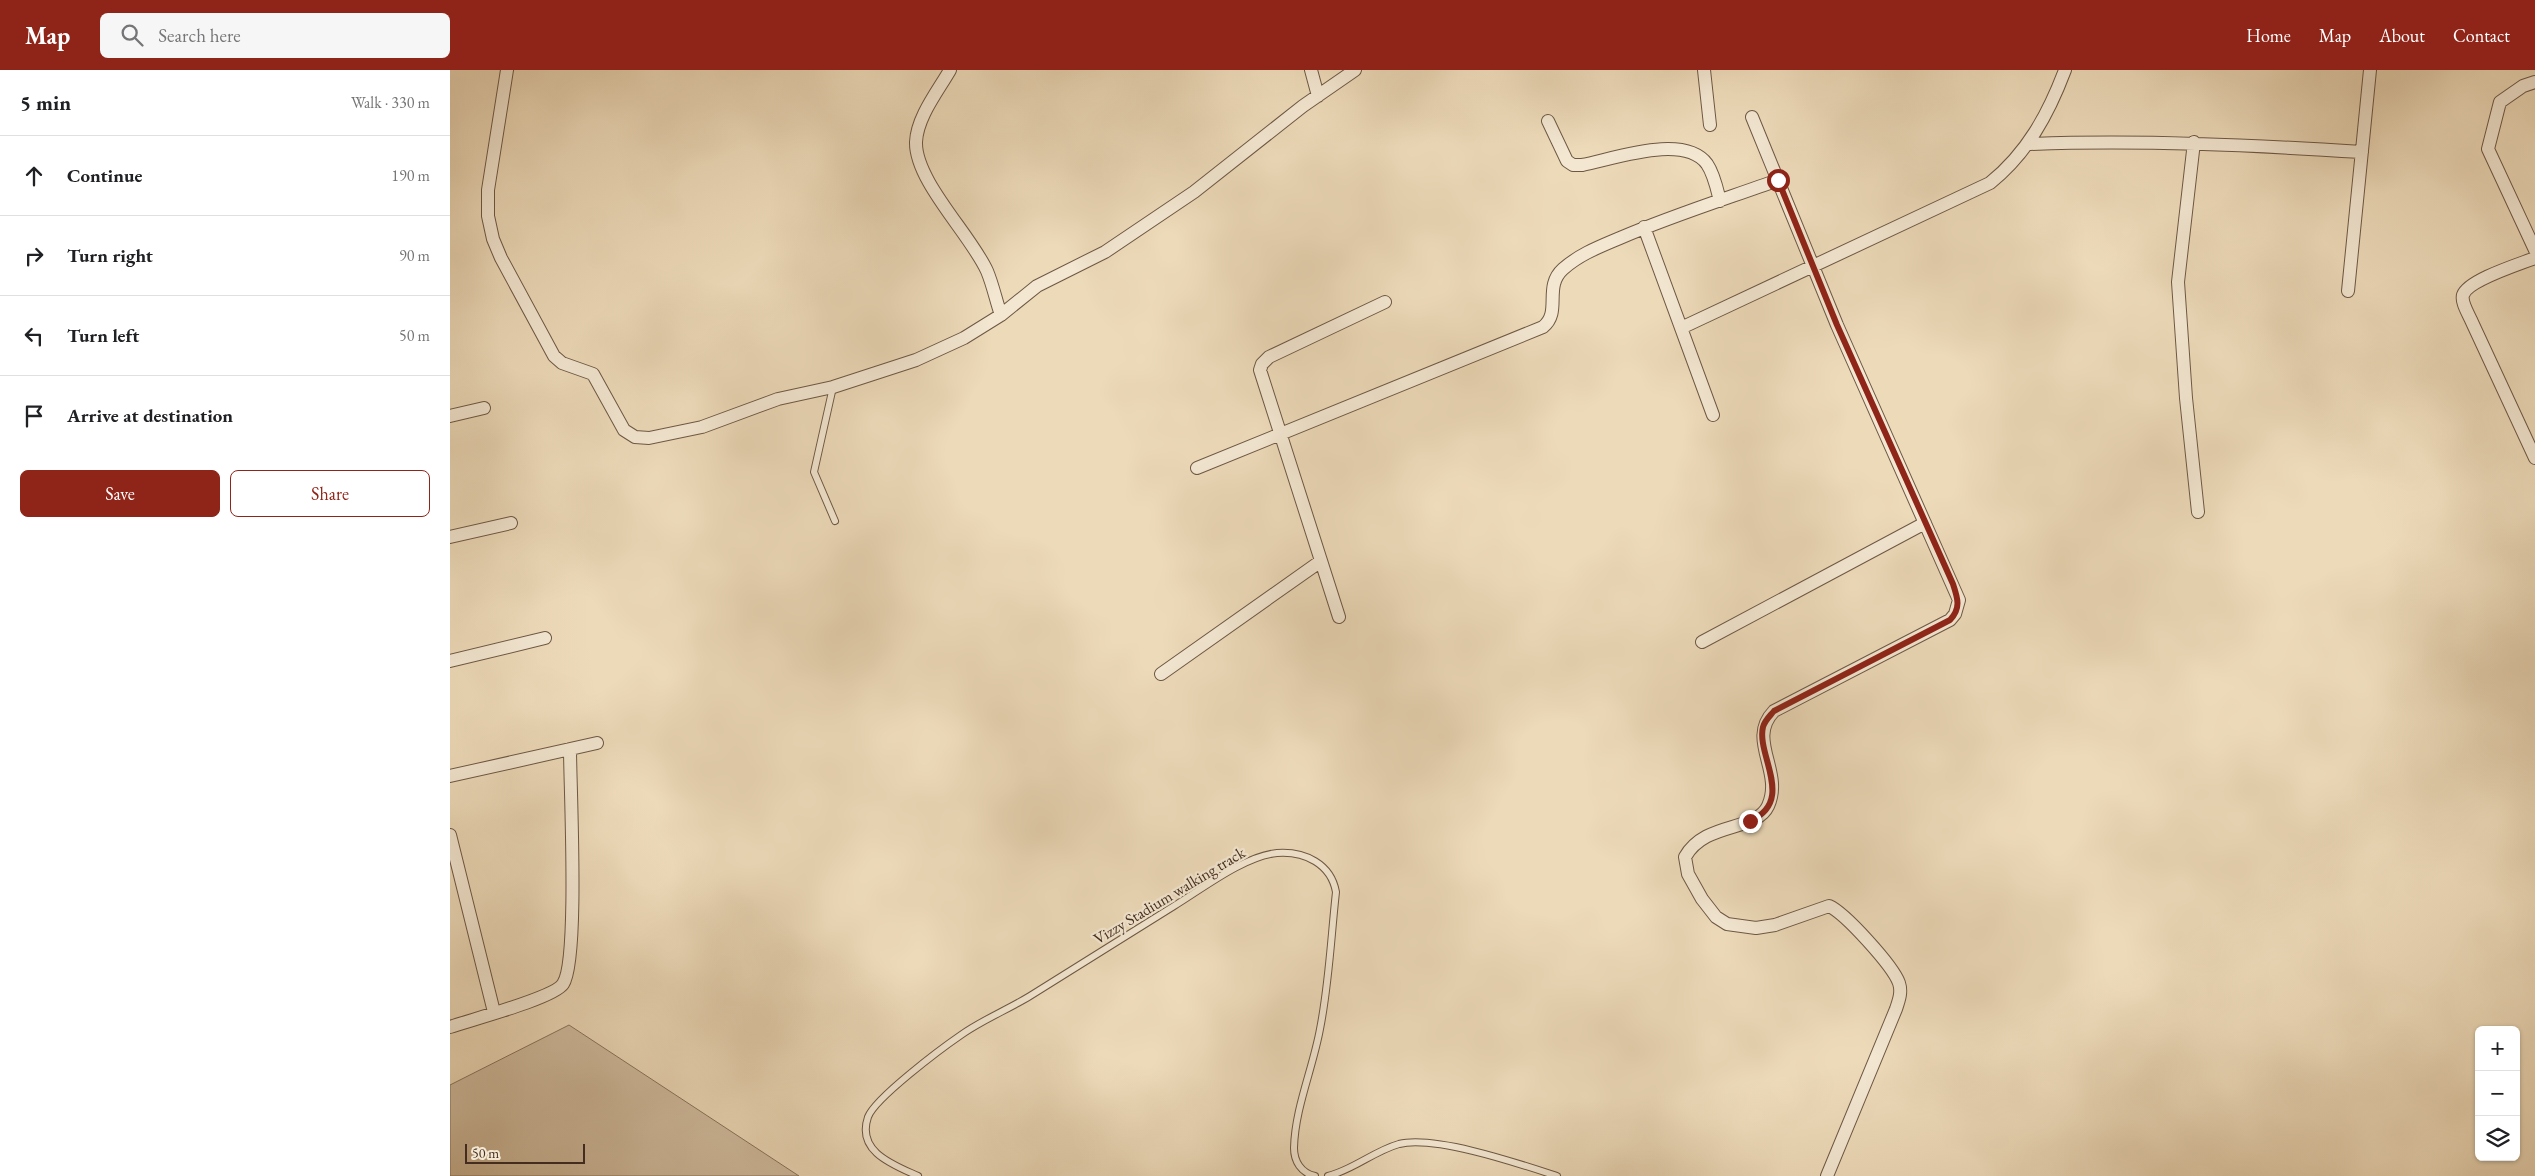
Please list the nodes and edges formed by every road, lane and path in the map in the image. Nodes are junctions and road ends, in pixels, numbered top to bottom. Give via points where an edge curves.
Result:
1 (507, 70) edge
2 (950, 70) edge
3 (1312, 70) edge
4 (1355, 70) edge
5 (1704, 70) edge
6 (2065, 70) edge
7 (2370, 70) edge
8 (2535, 82) edge
9 (1318, 96) junction
10 (1752, 117) dead end
11 (1548, 121) dead end
12 (1710, 125) dead end
13 (2194, 142) junction
14 (2030, 144) junction
15 (2362, 152) junction
16 (1778, 180) junction
17 (1720, 201) junction
18 (1644, 227) junction
19 (2535, 250) edge
20 (2535, 258) edge
21 (1813, 267) junction
22 (2348, 290) dead end
23 (1385, 302) dead end
24 (1001, 315) junction
25 (1681, 328) junction
26 (834, 388) junction
27 (484, 408) dead end
28 (1713, 415) dead end
29 (450, 416) edge
30 (1279, 435) junction
31 (2535, 458) edge
32 (1197, 468) dead end
33 (2198, 512) dead end
34 (834, 521) dead end
35 (511, 523) dead end
36 (1925, 523) junction
37 (450, 537) edge
38 (1321, 562) junction
39 (1339, 618) dead end
40 (545, 638) dead end
41 (1702, 642) dead end
42 (450, 661) edge
43 (1161, 674) dead end
44 (597, 743) dead end
45 (570, 749) junction
46 (450, 776) edge
47 (450, 835) edge
48 (494, 1012) junction
49 (450, 1026) edge
50 (918, 1176) edge
51 (1315, 1176) edge
52 (1328, 1176) edge
53 (1556, 1176) edge
54 (1827, 1176) edge

1 - 26 street via 488,190 488,216 493,239 554,356 562,363 593,374 624,430 635,437 658,436 702,427 791,396
2 - 24 street via 922,118 916,141 918,156 932,185 986,270
3 - 9 street
4 - 9 street
5 - 12 street
6 - 14 street
7 - 15 street
8 - 19 street via 2522,86 2500,102 2488,149
9 - 24 street via 1194,192 1105,252 1037,286
10 - 16 street
11 - 17 street via 1567,161 1573,165 1665,148 1693,153 1708,166
13 - 14 street
13 - 15 street
13 - 33 street via 2178,282
14 - 21 street via 1990,183
15 - 22 street
16 - 17 street
16 - 21 street
17 - 18 street
18 - 25 street
18 - 30 street via 1582,255 1562,270 1552,286 1552,312 1543,328
20 - 31 street via 2478,281 2463,295 2470,320
21 - 25 street
21 - 36 street
23 - 30 street via 1269,357 1262,364 1260,370
24 - 26 street via 964,338 916,360
25 - 28 street
26 - 34 lane via 814,472
27 - 29 street
30 - 32 street
30 - 38 street
35 - 37 street
36 - 41 street
36 - 54 street via 1958,600 1955,614 1931,631 1774,711 1767,719 1762,734 1772,780 1767,808 1757,818 1722,828 1697,840 1685,857 1688,874 1702,900 1716,917 1727,924 1756,928 1775,926 1830,906 1848,919 1894,972 1900,984 1901,996
38 - 39 street
38 - 43 street
40 - 42 street
44 - 45 street
45 - 46 street
45 - 48 street via 572,939 569,971 556,991
47 - 48 street
48 - 49 street
50 - 51 lane, Vizzy Stadium walking track via 884,1160 871,1145 866,1126 868,1116 880,1100 961,1035 1022,1001 1233,869 1275,853 1294,854 1316,862 1328,870 1336,892 1320,1028 1294,1149 1301,1168
52 - 53 lane via 1398,1145 1423,1142 1498,1157

